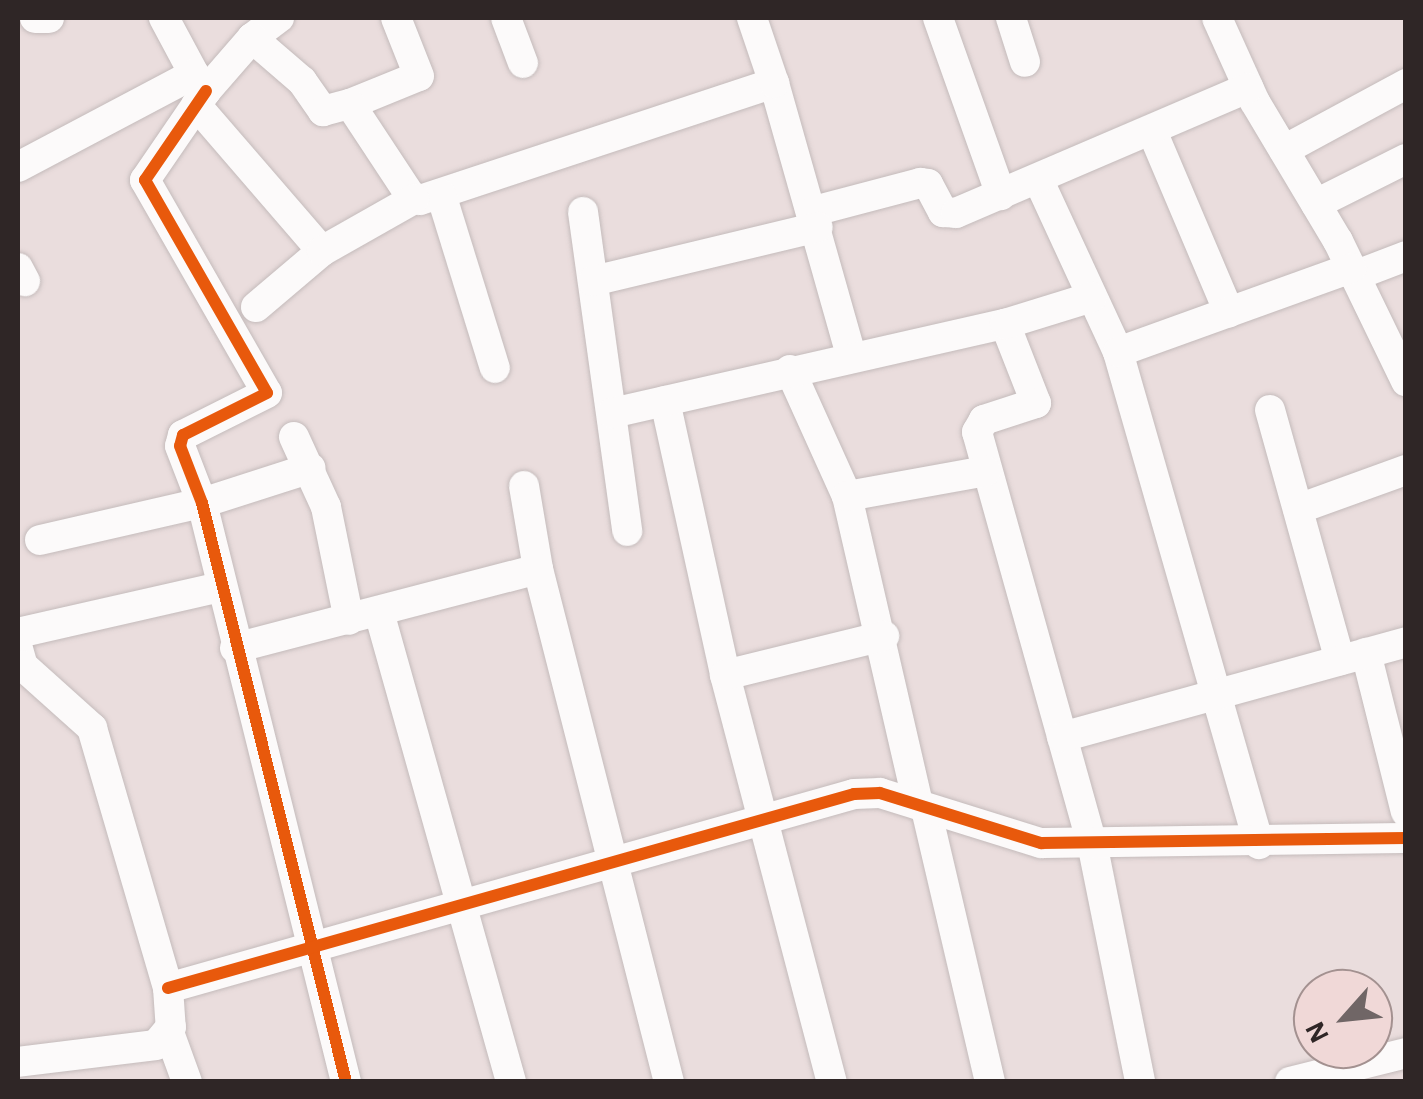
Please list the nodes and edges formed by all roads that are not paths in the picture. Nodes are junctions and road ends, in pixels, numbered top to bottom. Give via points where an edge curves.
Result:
1 (35, 18) edge
2 (49, 18) edge
3 (164, 18) edge
4 (279, 18) edge
5 (396, 18) edge
6 (506, 18) edge
7 (752, 18) edge
8 (938, 18) edge
9 (1011, 18) edge
10 (1217, 18) edge
11 (252, 38) junction
12 (1025, 62) dead end
13 (523, 63) dead end
14 (774, 83) junction
15 (1406, 84) edge
16 (1248, 88) junction
17 (199, 90) junction
18 (350, 104) junction
19 (1152, 131) junction
20 (1284, 150) junction
21 (1406, 159) edge
22 (18, 168) edge
23 (1038, 181) junction
24 (427, 196) junction
25 (1001, 196) junction
26 (1316, 204) junction
27 (582, 212) dead end
28 (816, 219) junction
29 (322, 251) junction
30 (1406, 256) edge
31 (1352, 272) junction
32 (593, 280) junction
33 (1092, 297) junction
34 (256, 307) dead end
35 (1229, 312) junction
36 (1005, 324) junction
37 (1118, 352) junction
38 (851, 356) junction
39 (495, 368) dead end
40 (790, 370) junction
41 (1406, 381) edge
42 (665, 401) junction
43 (1270, 410) dead end
44 (612, 413) junction
45 (294, 438) dead end
46 (311, 468) junction
47 (1406, 470) edge
48 (986, 471) junction
49 (524, 486) dead end
50 (847, 496) junction
51 (202, 502) junction
52 (1298, 509) junction
53 (626, 531) dead end
54 (40, 540) dead end
55 (538, 569) junction
56 (221, 587) junction
57 (379, 612) junction
58 (349, 620) junction
59 (18, 633) edge
60 (884, 636) junction
61 (1406, 642) edge
62 (234, 648) junction
63 (18, 649) edge
64 (1353, 657) junction
65 (725, 675) junction
66 (1219, 694) junction
67 (1062, 737) junction
68 (1400, 763) edge
69 (922, 806) junction
70 (1406, 812) edge
71 (765, 818) junction
72 (1406, 838) edge
73 (1092, 842) junction
74 (1259, 844) junction
75 (611, 862) junction
76 (463, 906) junction
77 (314, 946) junction
78 (168, 988) junction
79 (170, 1034) junction
80 (1406, 1053) edge
81 (33, 1068) edge
82 (1299, 1080) edge
83 (187, 1082) edge
84 (346, 1082) edge
85 (510, 1082) edge
86 (669, 1082) edge
87 (832, 1082) edge
88 (990, 1082) edge
89 (1140, 1082) edge

1 - 2 street
3 - 17 street
4 - 11 street
5 - 18 street via 419,76
6 - 13 street
7 - 14 street
8 - 25 street
9 - 12 street
10 - 16 street
11 - 17 street
11 - 18 street via 302,81 323,111
14 - 24 street
14 - 28 street
15 - 20 street
16 - 19 street
16 - 20 street
17 - 22 street
17 - 29 street
17 - 51 street via 145,180 267,392 180,439
18 - 24 street
19 - 23 street
19 - 35 street
20 - 26 street
21 - 26 street
23 - 25 street
23 - 33 street
24 - 29 street
24 - 39 street
25 - 28 street via 949,214 920,183
26 - 31 street
27 - 32 street
28 - 32 street
28 - 38 street
29 - 34 street
30 - 31 street
31 - 35 street
31 - 41 street
32 - 44 street
33 - 36 street
33 - 37 street
35 - 37 street
36 - 38 street
36 - 48 street via 1036,404 979,422
37 - 66 street
38 - 40 street
40 - 42 street
40 - 50 street
42 - 44 street
42 - 65 street
43 - 52 street
44 - 53 street
45 - 46 street
46 - 51 street
46 - 58 street
47 - 52 street
48 - 50 street
48 - 67 street
49 - 55 street
50 - 60 street
51 - 54 street
51 - 56 street
52 - 64 street
55 - 57 street
55 - 75 street
56 - 59 street
56 - 62 street
57 - 58 street
57 - 76 street
58 - 62 street
60 - 65 street
60 - 69 street
61 - 64 street
62 - 77 street
63 - 78 street via 32,676 92,728
64 - 66 street
64 - 68 street
65 - 71 street
66 - 67 street
66 - 74 street
67 - 73 street
68 - 70 street
69 - 71 street via 854,794
69 - 73 street via 1030,842
69 - 88 street
71 - 75 street
71 - 87 street
72 - 74 street
73 - 74 street
73 - 89 street
75 - 76 street
75 - 86 street
76 - 77 street
76 - 85 street
77 - 78 street
77 - 84 street
78 - 79 street
79 - 81 street via 156,1044
79 - 83 street
80 - 82 street

